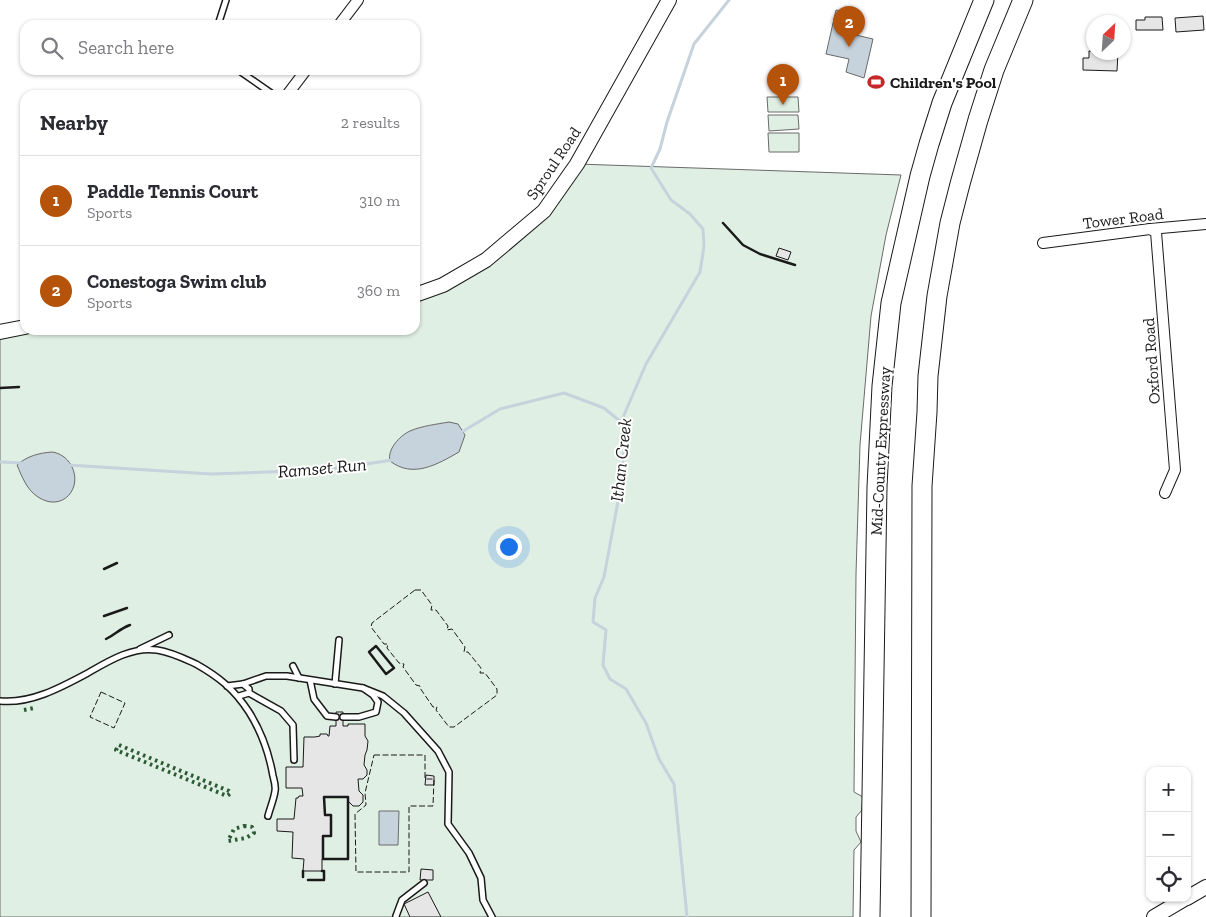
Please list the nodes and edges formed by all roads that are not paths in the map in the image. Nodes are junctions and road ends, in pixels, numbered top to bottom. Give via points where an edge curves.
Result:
1 (226, 0) edge
2 (358, 0) edge
3 (669, 0) edge
4 (984, 0) edge
5 (1023, 0) edge
6 (220, 20) edge
7 (343, 20) edge
8 (245, 75) edge
9 (302, 75) edge
10 (267, 90) edge
11 (291, 90) edge
12 (1206, 224) edge
13 (1150, 229) junction
14 (1043, 243) dead end
15 (420, 293) edge
16 (20, 328) edge
17 (0, 332) edge
18 (1165, 493) dead end
19 (169, 635) dead end
20 (339, 640) dead end
21 (138, 650) junction
22 (293, 666) dead end
23 (299, 678) junction
24 (310, 680) junction
25 (243, 684) junction
26 (335, 684) junction
27 (228, 686) junction
28 (363, 688) junction
29 (248, 694) junction
30 (239, 696) junction
31 (0, 701) edge
32 (336, 717) dead end
33 (343, 717) dead end
34 (294, 760) dead end
35 (268, 816) dead end
36 (424, 883) dead end
37 (1206, 887) edge
38 (1191, 896) edge
39 (1180, 902) edge
40 (396, 916) edge
41 (492, 917) edge
42 (870, 917) edge
43 (922, 917) edge
44 (1154, 917) edge

1 - 6 lane
2 - 7 street
3 - 15 main road, Sproul Road via 577,164 544,211 486,260
4 - 42 highway, Mid-County Expressway via 929,144 891,304 882,386 877,487
5 - 43 highway via 994,70 950,223 928,376 922,486
8 - 10 lane
9 - 11 street
12 - 13 street, Tower Road
13 - 14 street, Tower Road
13 - 18 street, Oxford Road via 1156,232 1175,470
16 - 17 main road
19 - 21 lane
20 - 26 lane
21 - 27 lane via 155,649 176,654
21 - 31 lane via 110,660 44,694 13,702
22 - 23 lane
23 - 24 lane
23 - 25 lane via 266,676
24 - 26 lane
24 - 32 lane via 314,699 327,716
25 - 27 lane
25 - 29 lane via 249,689
26 - 28 lane
27 - 30 lane
28 - 33 lane via 378,702 376,712
28 - 41 lane via 383,696 404,713 438,751 449,772 448,824 469,852 481,878 483,900
29 - 30 lane
29 - 34 lane via 281,711 293,725
30 - 35 lane via 255,722 269,756 275,790
36 - 40 lane via 402,900
37 - 38 main road
39 - 44 main road

